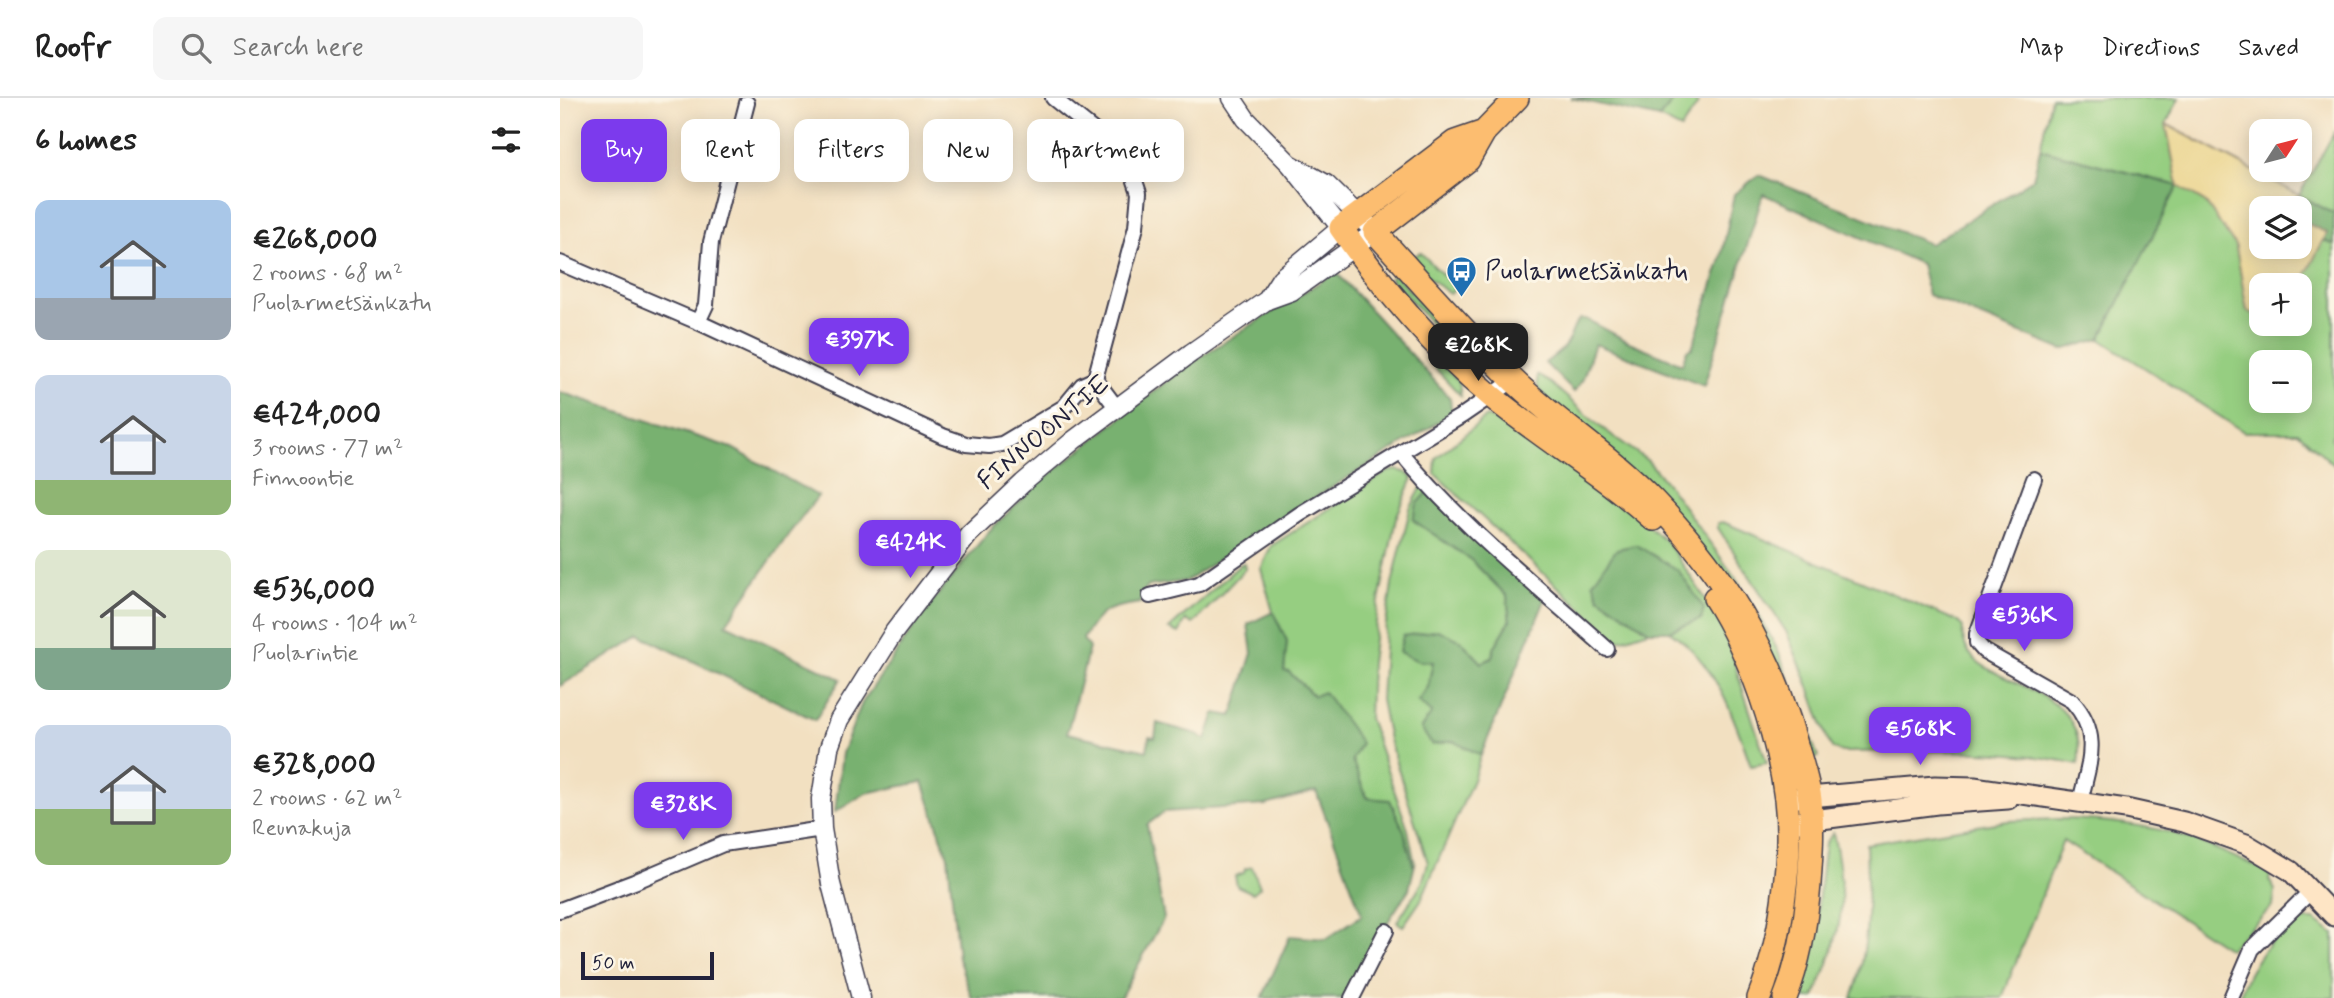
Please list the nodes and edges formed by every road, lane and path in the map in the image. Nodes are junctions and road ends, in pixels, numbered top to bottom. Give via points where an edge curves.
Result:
1 (1053, 98) edge
2 (1232, 98) edge
3 (1517, 98) edge
4 (747, 103) dead end
5 (1484, 132) junction
6 (1351, 230) junction
7 (1375, 232) junction
8 (560, 263) edge
9 (698, 322) junction
10 (1095, 379) junction
11 (1514, 380) junction
12 (1491, 396) junction
13 (1116, 407) junction
14 (1401, 453) junction
15 (2034, 479) dead end
16 (1150, 596) dead end
17 (1607, 649) dead end
18 (2029, 794) junction
19 (1810, 796) junction
20 (1786, 799) junction
21 (2080, 802) junction
22 (1812, 821) junction
23 (1787, 823) junction
24 (822, 829) junction
25 (2311, 891) junction
26 (560, 910) edge
27 (2334, 916) edge
28 (1386, 931) dead end
29 (861, 998) edge
30 (1352, 998) edge
31 (1759, 998) edge
32 (1785, 998) edge
33 (2231, 998) edge

1 - 10 street via 1098,134 1132,172 1139,193 1136,227
2 - 6 street
3 - 5 main road, FINNOONTIE
4 - 9 street via 711,242 706,305
5 - 6 main road, FINNOONTIE via 1455,142
5 - 7 main road, FINNOONTIE via 1468,160
6 - 7 street, FINNOONTIE
6 - 7 street
6 - 12 main road via 1374,274
6 - 13 street, FINNOONTIE via 1281,278 1267,300
7 - 11 main road
8 - 9 street
9 - 10 street via 967,444 1002,444 1064,407 1082,385
10 - 13 street
11 - 12 street
11 - 19 main road via 1651,498 1730,595 1775,677
12 - 14 street
12 - 20 main road via 1639,507 1681,548 1726,616 1751,671
13 - 24 street, FINNOONTIE via 969,534 894,632 839,720 824,769
14 - 16 street via 1300,514 1199,584
14 - 17 street via 1485,540
15 - 21 street via 1977,643 2080,710 2090,727 2092,751
18 - 19 main road via 1935,786
18 - 21 main road
18 - 22 main road
19 - 20 main road
19 - 22 main road
20 - 23 main road
21 - 25 main road via 2184,821 2246,844 2291,871
22 - 23 main road
22 - 32 main road via 1807,906
23 - 31 main road via 1777,941
24 - 26 street via 723,844
24 - 29 street, FINNOONTIE via 831,884
25 - 27 main road
25 - 33 street via 2252,949
28 - 30 street

